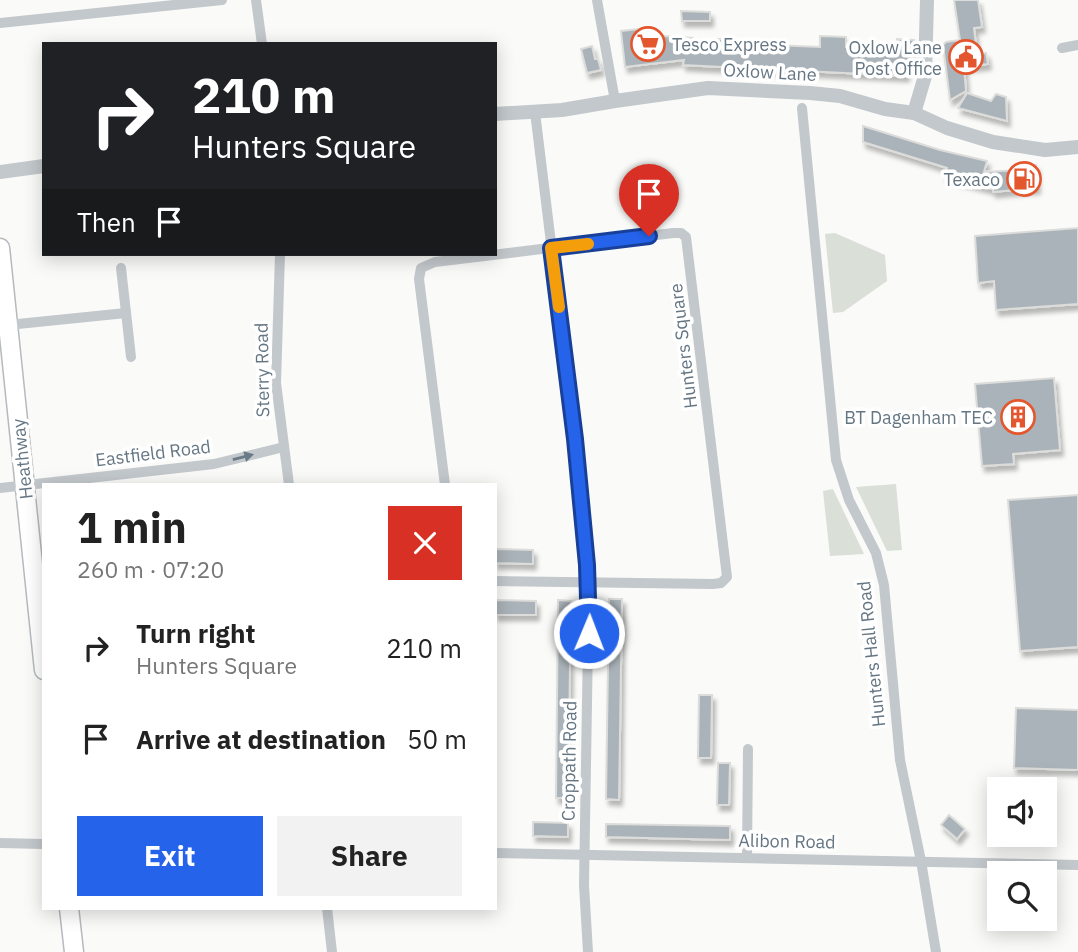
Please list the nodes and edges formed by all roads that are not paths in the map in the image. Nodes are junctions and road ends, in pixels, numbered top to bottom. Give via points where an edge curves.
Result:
1 (222, 0) edge
2 (256, 0) edge
3 (597, 0) edge
4 (927, 0) edge
5 (0, 23) edge
6 (262, 42) edge
7 (1078, 45) edge
8 (1062, 48) dead end
9 (615, 100) junction
10 (802, 108) dead end
11 (535, 112) junction
12 (914, 113) junction
13 (497, 114) edge
14 (1078, 147) edge
15 (42, 166) edge
16 (0, 172) edge
17 (0, 248) edge
18 (551, 248) junction
19 (497, 255) edge
20 (280, 256) edge
21 (485, 256) edge
22 (121, 268) dead end
23 (126, 313) junction
24 (8, 325) junction
25 (131, 357) dead end
26 (284, 447) junction
27 (153, 471) junction
28 (42, 483) edge
29 (42, 483) edge
30 (154, 483) edge
31 (289, 483) edge
32 (445, 483) edge
33 (24, 485) junction
34 (0, 488) edge
35 (497, 581) edge
36 (589, 582) junction
37 (42, 652) edge
38 (748, 749) dead end
39 (0, 843) edge
40 (42, 844) edge
41 (497, 853) edge
42 (585, 855) junction
43 (747, 858) junction
44 (921, 861) junction
45 (1078, 865) edge
46 (69, 910) edge
47 (327, 910) edge
48 (74, 952) edge
49 (332, 952) edge
50 (588, 952) edge
51 (936, 952) edge

1 - 5 street
2 - 6 street
3 - 9 street
4 - 12 street via 925,76
7 - 8 street
9 - 11 street, Oxlow Lane
9 - 12 street, Oxlow Lane via 720,88 840,96
10 - 44 street, Hunters Hall Road via 836,460 849,500 876,554 884,585 900,760
11 - 13 street, Oxlow Lane
11 - 18 street, Croppath Road
12 - 14 street, Oxlow Lane via 993,142 1045,150
15 - 16 street
17 - 24 main road, Heathway
18 - 19 street, Hunters Square
18 - 36 street, Croppath Road
18 - 36 street, Hunters Square via 673,233 685,237 728,572 725,581 713,584
20 - 26 street, Sterry Road via 276,383
21 - 32 street, Hunters Square via 426,264 419,279
22 - 23 street
23 - 24 street
23 - 25 street
24 - 33 main road, Heathway
27 -> 26 street, Eastfield Road via 214,464
26 - 31 street, Sterry Road
27 - 29 street, Eastfield Road
27 - 30 street
28 - 33 street, Eastfield Road
33 - 34 street, Eastfield Road
33 - 37 main road, Heathway
35 - 36 street, Hunters Square
36 - 42 street, Croppath Road
38 - 43 street
39 - 40 street
41 - 42 street, Alibon Road
42 - 43 street, Alibon Road
42 - 50 street, Croppath Road
43 - 44 street, Alibon Road
44 - 45 street, Alibon Road
44 - 51 street, Hunters Hall Road
46 - 48 main road
47 - 49 street

